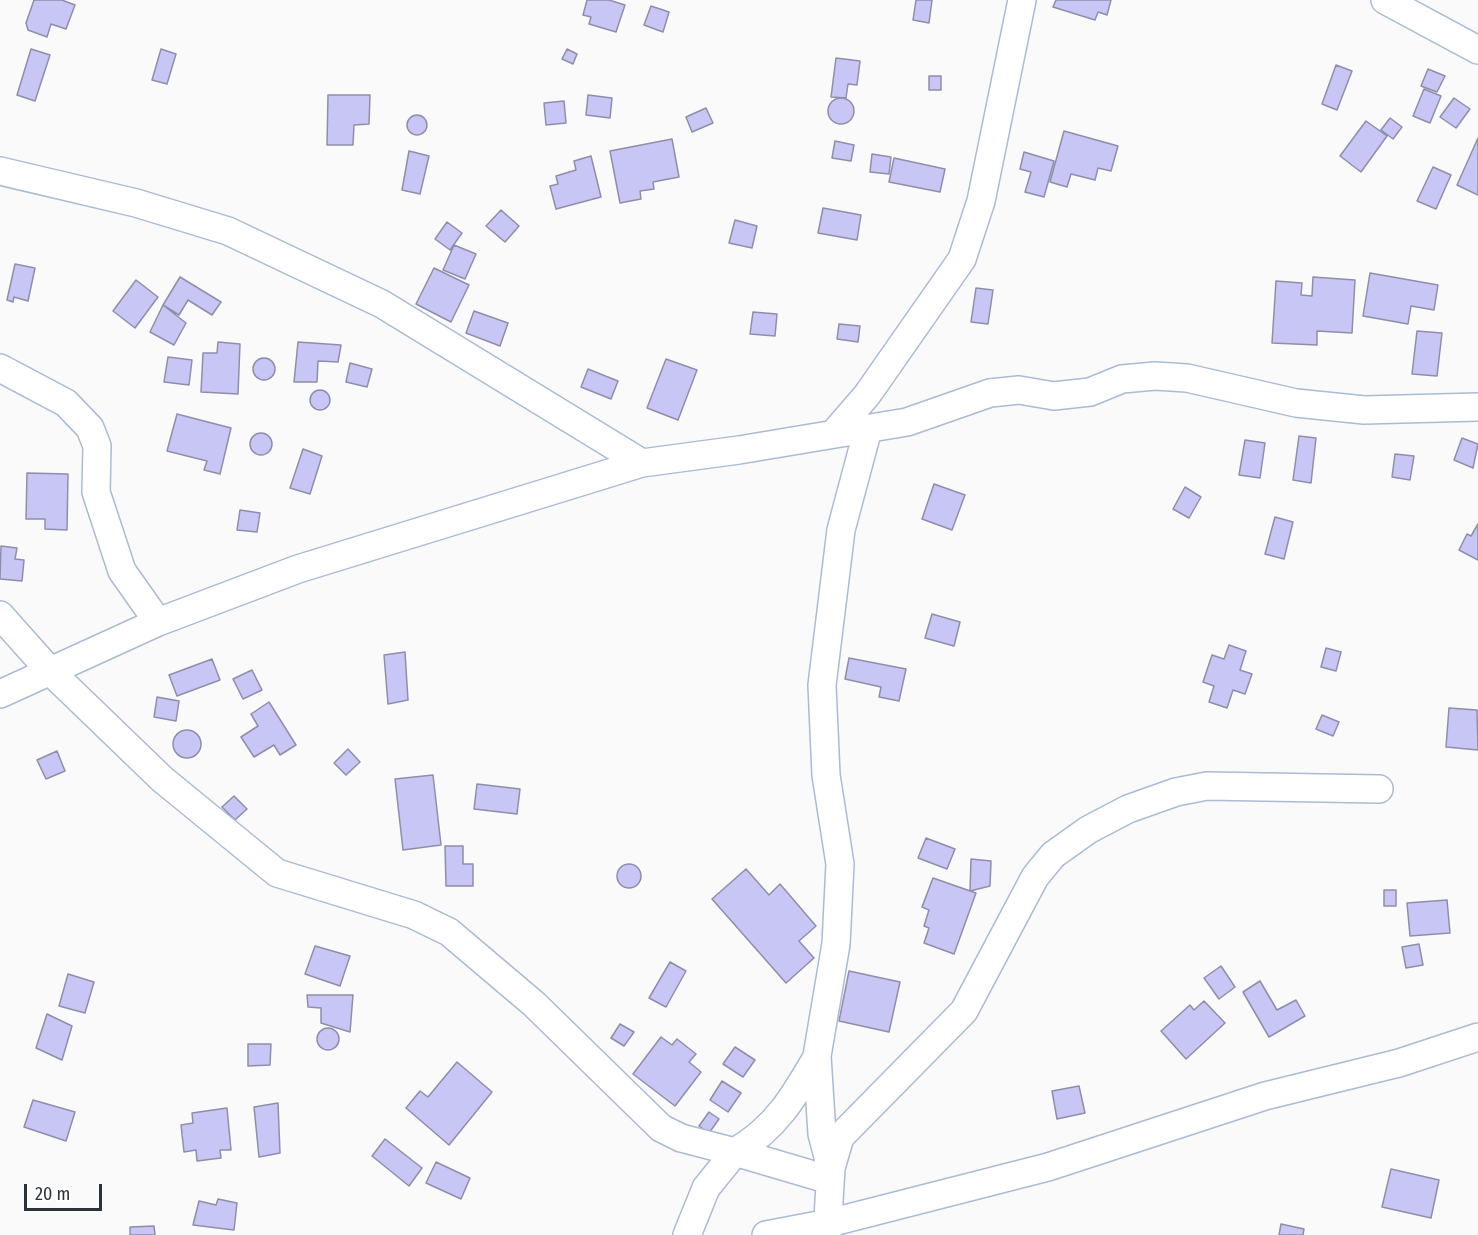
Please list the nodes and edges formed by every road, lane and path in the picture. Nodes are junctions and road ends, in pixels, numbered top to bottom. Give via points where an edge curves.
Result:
1 (1022, 0) edge
2 (1385, 0) edge
3 (1416, 7) edge
4 (1478, 50) edge
5 (0, 171) edge
6 (0, 368) edge
7 (1478, 407) edge
8 (868, 429) junction
9 (835, 432) junction
10 (642, 463) junction
11 (0, 615) edge
12 (158, 622) junction
13 (50, 671) junction
14 (0, 694) edge
15 (1379, 789) dead end
16 (1478, 1037) edge
17 (817, 1056) junction
18 (735, 1152) junction
19 (830, 1174) junction
20 (828, 1229) edge
21 (687, 1235) edge
22 (766, 1235) edge

1 - 9 street via 981,201 962,259 867,395
2 - 3 street
3 - 4 street
5 - 10 street via 136,203 228,231 382,304
6 - 12 street via 66,403 90,428 97,446 96,492 122,571
7 - 8 street via 1364,410 1296,403 1210,382 1155,376 1122,379 1090,392 1054,396 1019,390 990,393 907,422
8 - 9 street
8 - 17 street via 841,530 822,685 826,775 840,885 836,944
9 - 10 street
10 - 12 street via 298,569
11 - 13 street
12 - 13 street
13 - 14 street
13 - 18 street via 162,780 277,873 414,915 449,932 534,1004 661,1128 681,1138
15 - 19 street via 1207,786 1128,809 1088,830 1053,855 1035,877 964,1011 849,1126 840,1137
16 - 20 street via 1399,1063 1265,1096 1048,1167
17 - 18 street via 774,1122 759,1138
17 - 19 street via 822,1134
18 - 19 street
18 - 21 street via 706,1188
19 - 20 street
20 - 22 street

